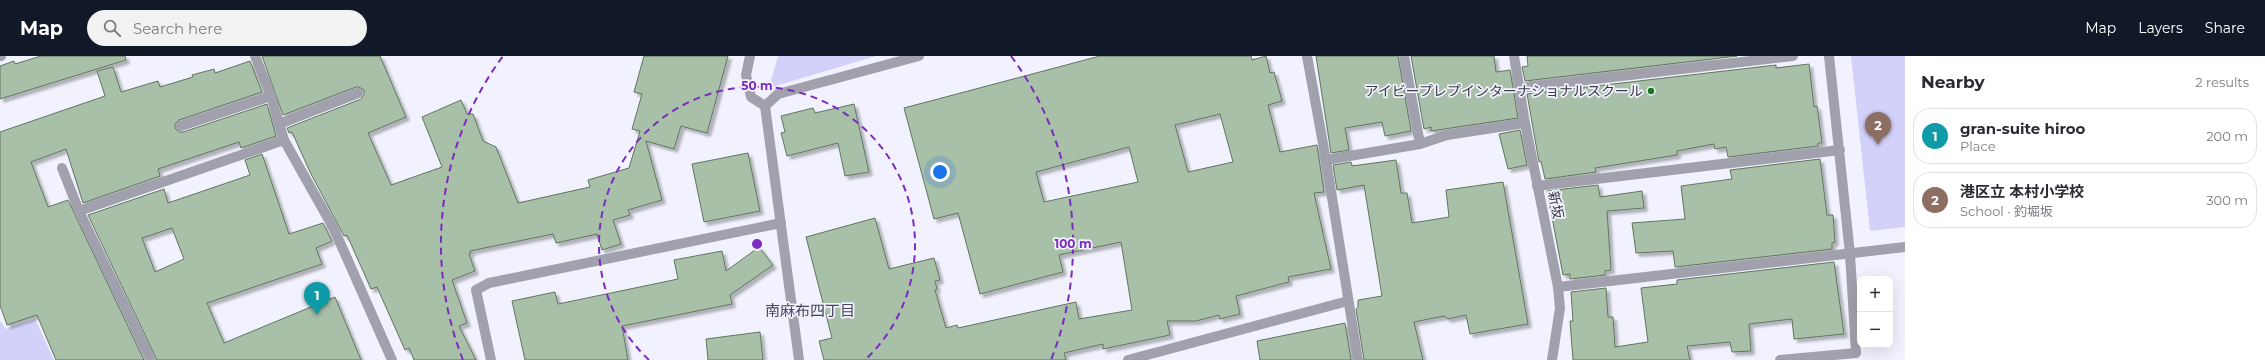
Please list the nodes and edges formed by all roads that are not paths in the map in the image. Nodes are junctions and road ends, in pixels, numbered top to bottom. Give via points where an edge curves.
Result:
1 (255, 56) edge
2 (750, 56) edge
3 (919, 56) edge
4 (1307, 56) edge
5 (1404, 56) edge
6 (1514, 56) edge
7 (1793, 56) edge
8 (1829, 56) edge
9 (1519, 88) junction
10 (358, 93) dead end
11 (271, 96) junction
12 (765, 106) junction
13 (1525, 123) junction
14 (279, 124) junction
15 (181, 126) dead end
16 (284, 140) junction
17 (1420, 144) junction
18 (1840, 150) junction
19 (1326, 160) junction
20 (62, 168) dead end
21 (1538, 186) junction
22 (79, 211) junction
23 (782, 223) junction
24 (1905, 248) edge
25 (1850, 254) junction
26 (1558, 287) junction
27 (1348, 301) junction
28 (151, 360) edge
29 (392, 360) edge
30 (491, 360) edge
31 (799, 360) edge
32 (1128, 360) edge
33 (1358, 360) edge
34 (1552, 360) edge
35 (1780, 360) edge

1 - 11 street
2 - 12 street via 746,75 750,97
3 - 12 street via 778,94
4 - 19 street
5 - 17 street
6 - 9 street, 新坂
7 - 9 street
8 - 18 street
9 - 13 street, 新坂
10 - 14 street
11 - 14 street
11 - 15 street
12 - 23 street
13 - 17 street via 1447,135
13 - 21 street, 新坂
14 - 16 street
16 - 22 street
16 - 29 street via 334,229
17 - 19 street
18 - 21 street
18 - 25 street
19 - 27 street
20 - 22 street
21 - 26 street, 新坂
22 - 28 street
23 - 30 street via 489,283 476,290
23 - 31 street
24 - 25 street
25 - 26 street
25 - 35 street via 1856,353
26 - 34 street, 新坂 via 1560,308
27 - 32 street
27 - 33 street

